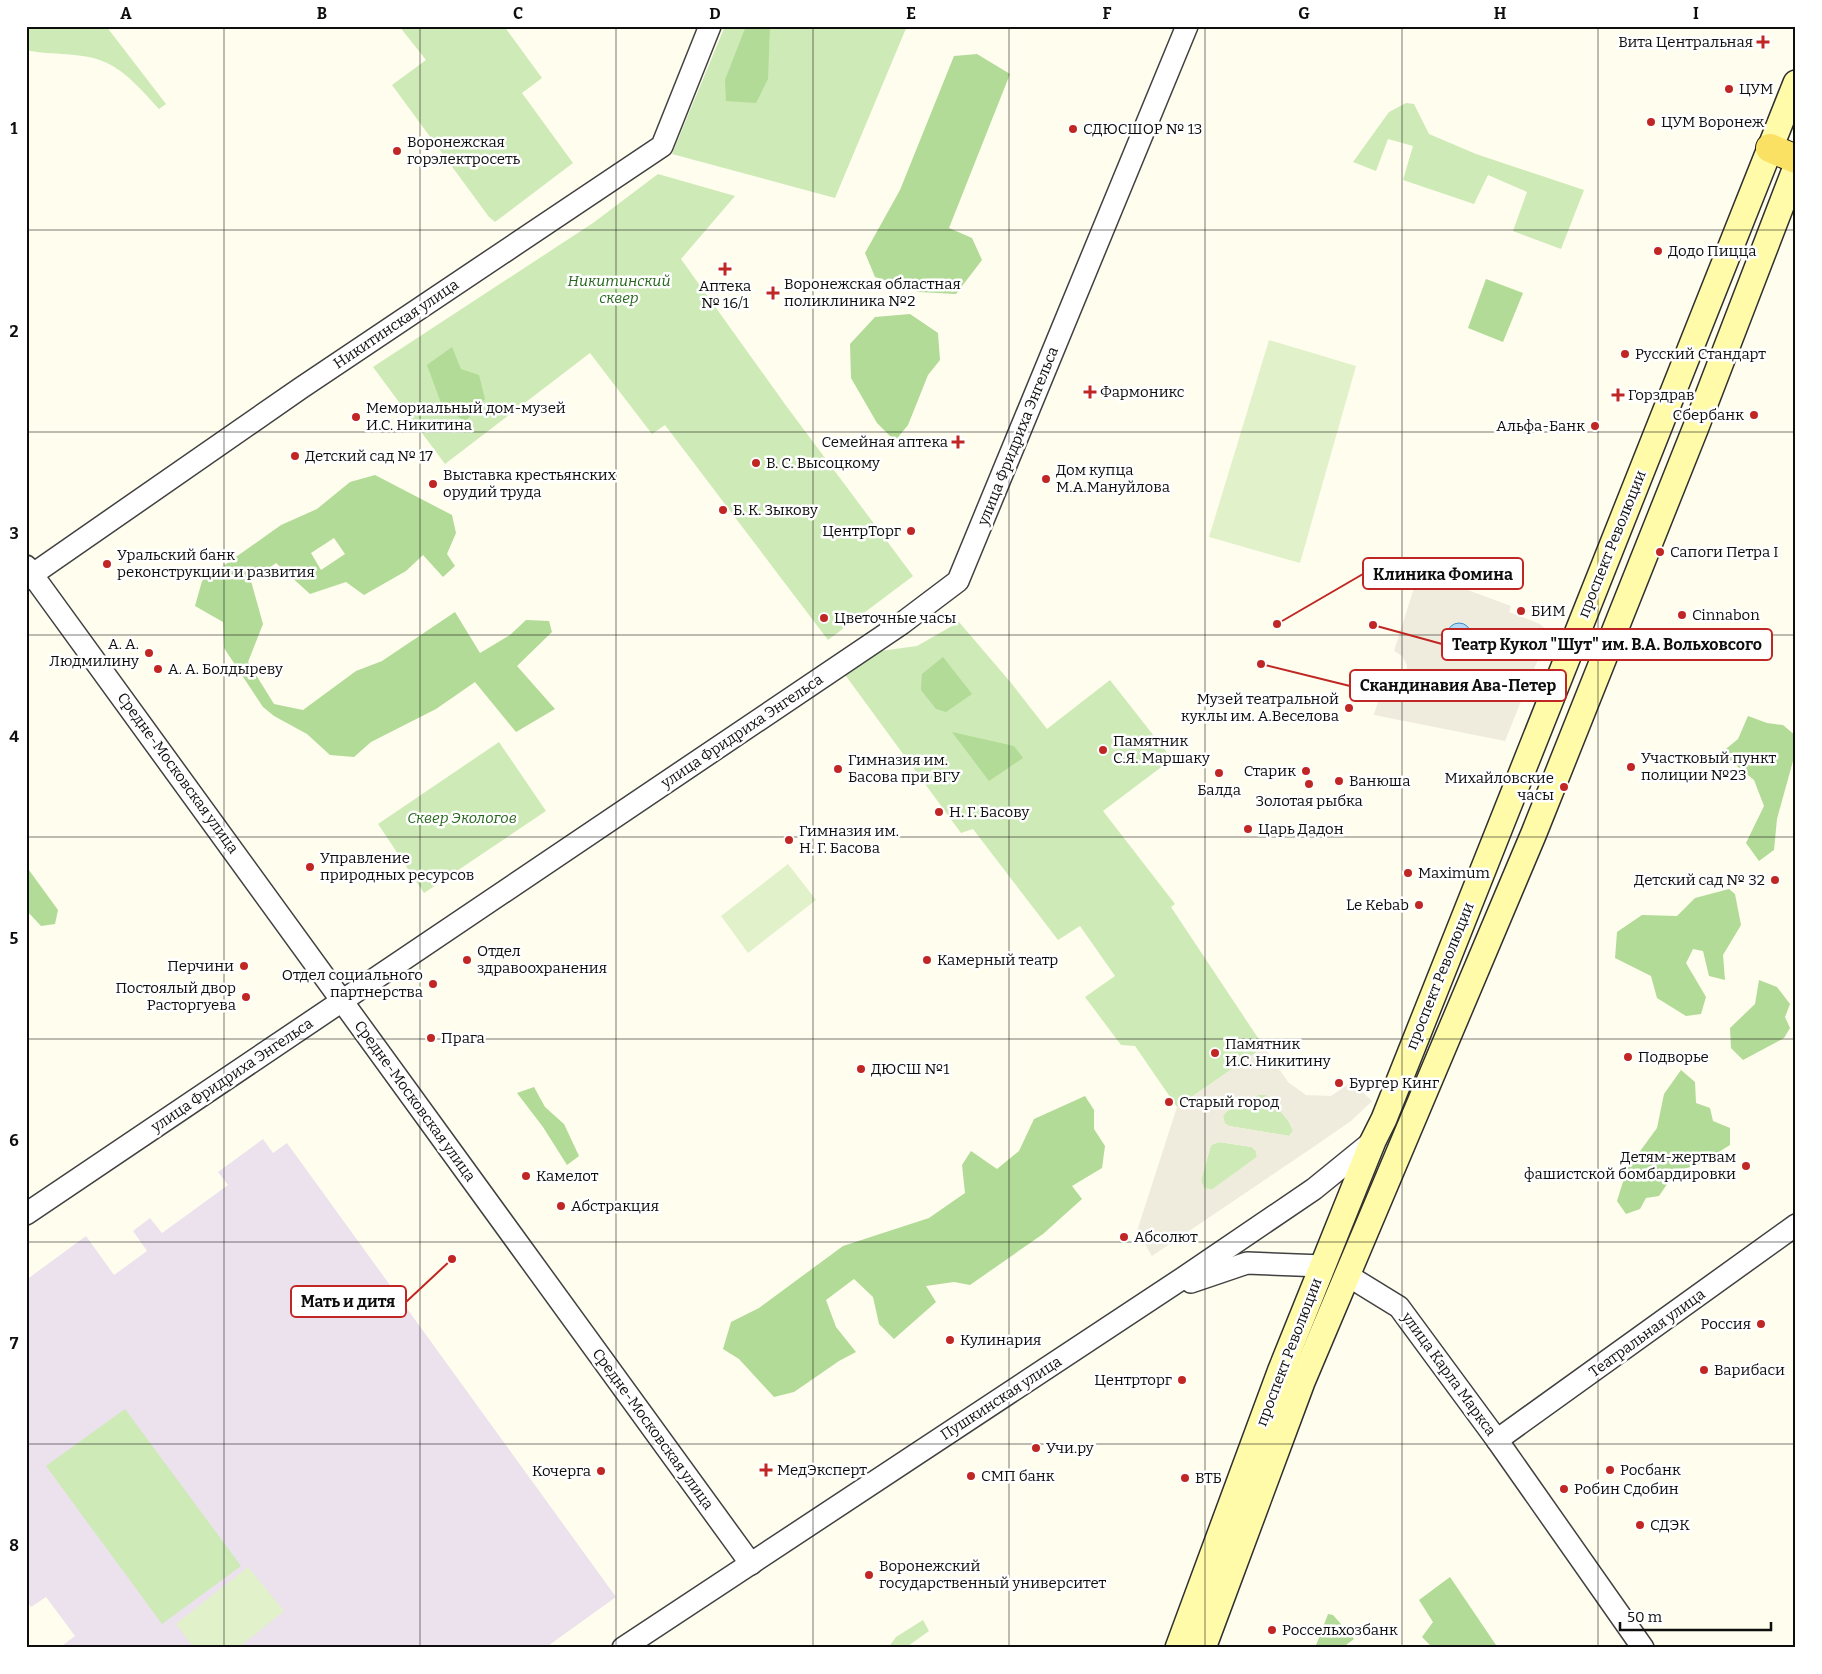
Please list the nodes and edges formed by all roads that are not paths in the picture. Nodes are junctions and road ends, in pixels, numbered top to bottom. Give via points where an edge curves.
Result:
1 (710, 26) edge
2 (1188, 26) edge
3 (1796, 84) edge
4 (1770, 148) junction
5 (1796, 159) edge
6 (1796, 166) edge
7 (28, 573) edge
8 (342, 1001) junction
9 (1373, 1141) junction
10 (26, 1214) edge
11 (1796, 1225) edge
12 (1323, 1266) junction
13 (1347, 1274) junction
14 (1163, 1292) junction
15 (1497, 1440) junction
16 (751, 1564) junction
17 (623, 1648) edge
18 (1178, 1648) edge
19 (1203, 1648) edge
20 (1643, 1648) edge

1 - 7 street, Никитинская улица via 662,146
2 - 8 street, улица Фридриха Энгельса via 958,581 901,624
3 - 4 main road, проспект Революции
4 - 5 main road
4 - 9 main road, проспект Революции
6 - 13 main road, проспект Революции via 1534,833
7 - 8 street, Средне-Московская улица
8 - 10 street, улица Фридриха Энгельса
8 - 16 street, Средне-Московская улица
9 - 12 main road, проспект Революции
9 - 14 street, Пушкинская улица via 1314,1189
11 - 15 street, Театральная улица
12 - 13 main road, улица Карла Маркса
12 - 14 street, улица Карла Маркса via 1247,1263
12 - 18 main road, проспект Революции via 1280,1372
13 - 15 street, улица Карла Маркса via 1399,1307
13 - 19 main road, проспект Революции via 1302,1382
14 - 16 street, Пушкинская улица
15 - 20 street, улица Карла Маркса
16 - 17 street, Пушкинская улица

